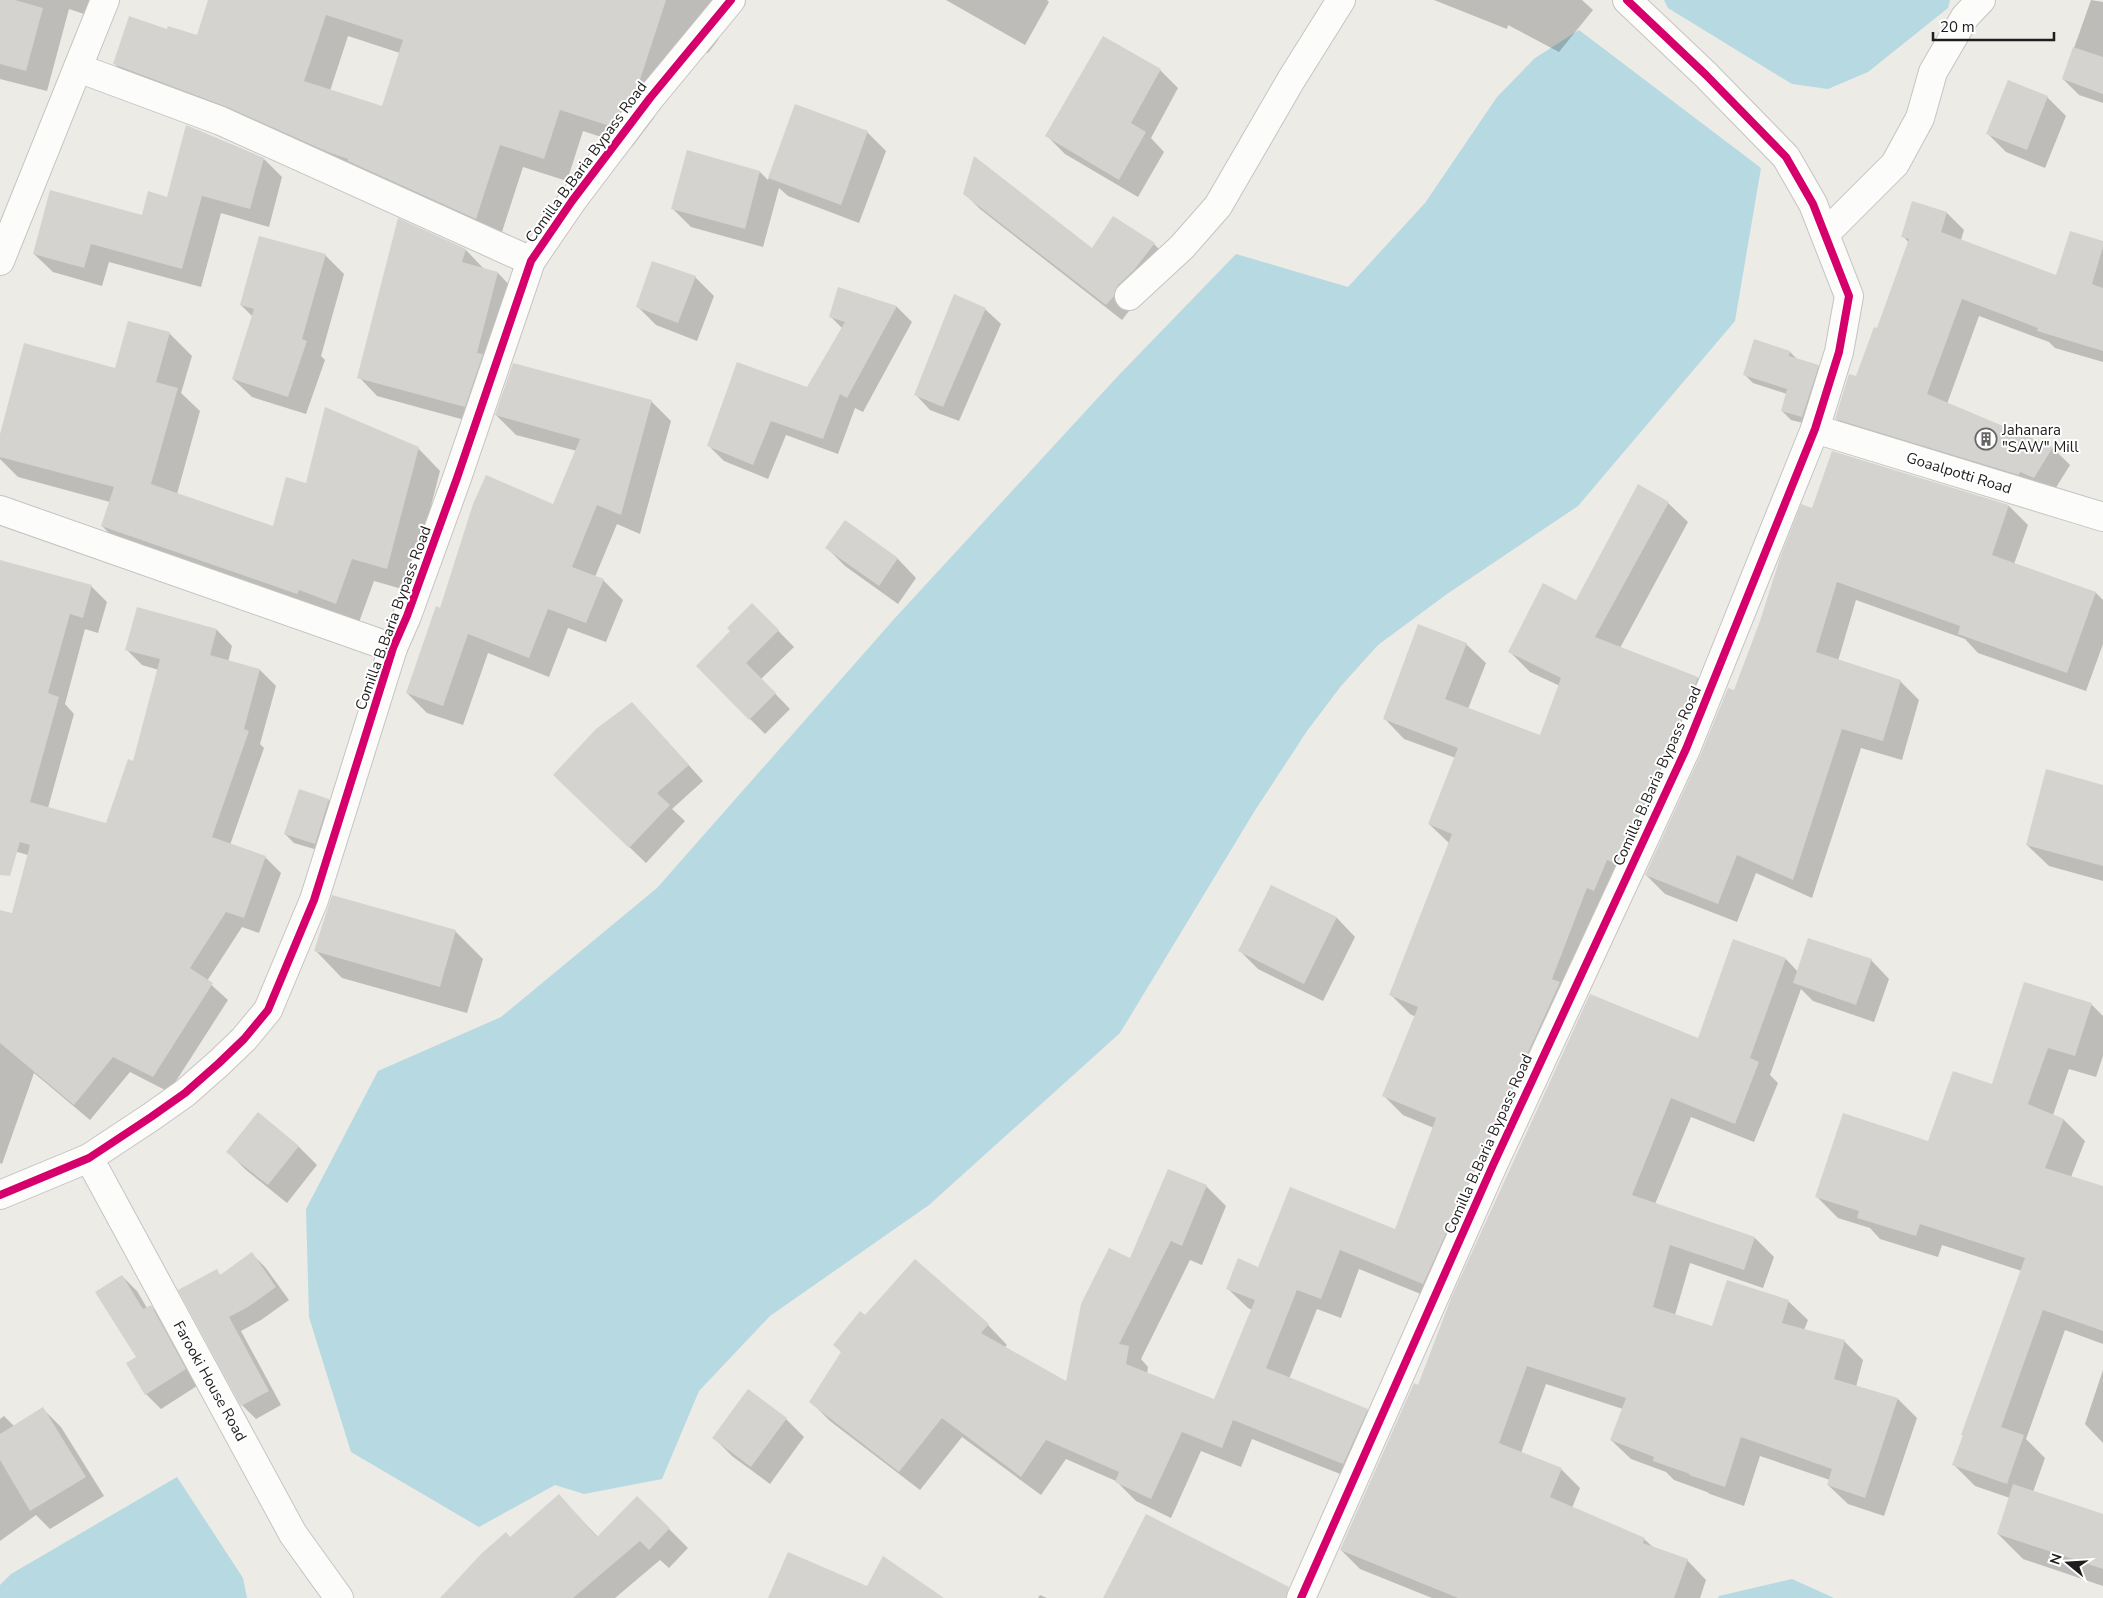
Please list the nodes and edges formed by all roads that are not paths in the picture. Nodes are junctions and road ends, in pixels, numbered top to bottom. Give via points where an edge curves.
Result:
1 (105, 0) edge
2 (731, 0) edge
3 (1341, 0) edge
4 (1628, 0) edge
5 (1981, 0) edge
6 (78, 68) junction
7 (1825, 234) junction
8 (0, 261) edge
9 (531, 261) junction
10 (1129, 296) dead end
11 (1816, 429) junction
12 (0, 510) edge
13 (2103, 517) edge
14 (393, 648) junction
15 (89, 1158) junction
16 (0, 1195) edge
17 (339, 1598) edge
18 (1301, 1598) edge

1 - 6 street
2 - 9 street, Comilla B.Baria Bypass Road via 650,98
3 - 10 street via 1290,80 1218,206 1182,247
4 - 7 street, Comilla B.Baria Bypass Road via 1786,157 1813,204
5 - 7 street via 1965,17 1933,72 1920,118 1896,164
6 - 8 street
6 - 9 street via 221,121
7 - 11 street, Comilla B.Baria Bypass Road via 1849,296 1839,352
9 - 14 street, Comilla B.Baria Bypass Road via 458,478
11 - 13 street, Goaalpotti Road
11 - 18 street, Comilla B.Baria Bypass Road via 1686,749 1493,1165
12 - 14 street
14 - 15 street, Comilla B.Baria Bypass Road via 314,900 268,1010 244,1039 185,1093
15 - 16 street, Comilla B.Baria Bypass Road
15 - 17 street, Farooki House Road via 293,1534

